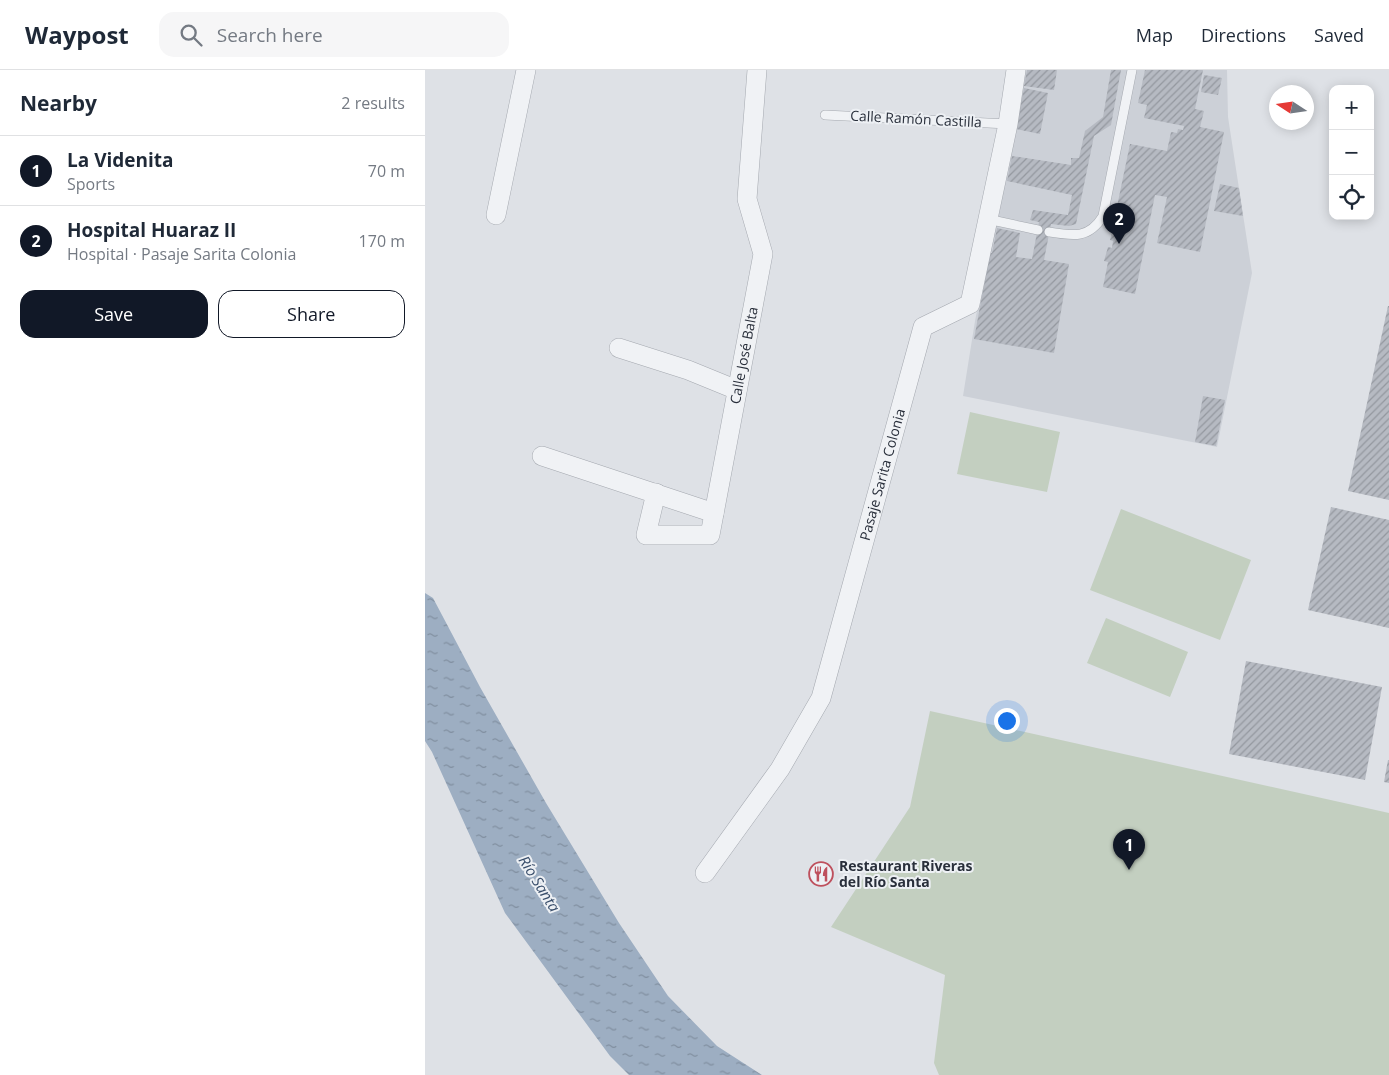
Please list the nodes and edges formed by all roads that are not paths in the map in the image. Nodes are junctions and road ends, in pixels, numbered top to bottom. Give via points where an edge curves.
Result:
1 (526, 70) edge
2 (757, 70) edge
3 (1016, 70) edge
4 (1132, 70) edge
5 (825, 115) dead end
6 (1008, 124) junction
7 (496, 215) dead end
8 (987, 219) junction
9 (1037, 230) dead end
10 (1049, 232) dead end
11 (619, 348) dead end
12 (737, 390) junction
13 (542, 456) dead end
14 (656, 494) junction
15 (714, 512) junction
16 (705, 873) dead end

1 - 7 street
2 - 12 street, Calle José Balta via 747,199 763,254
3 - 6 street, Pasaje Sarita Colonia
4 - 10 lane via 1103,216 1093,229 1085,233 1071,236
5 - 6 lane, Calle Ramón Castilla
6 - 8 street, Pasaje Sarita Colonia
8 - 9 lane
8 - 16 street, Pasaje Sarita Colonia via 970,304 923,327 821,698 780,769
11 - 12 street
12 - 15 street, Calle José Balta
13 - 14 street
14 - 15 street
14 - 15 street, Calle José Balta via 646,535 710,535

